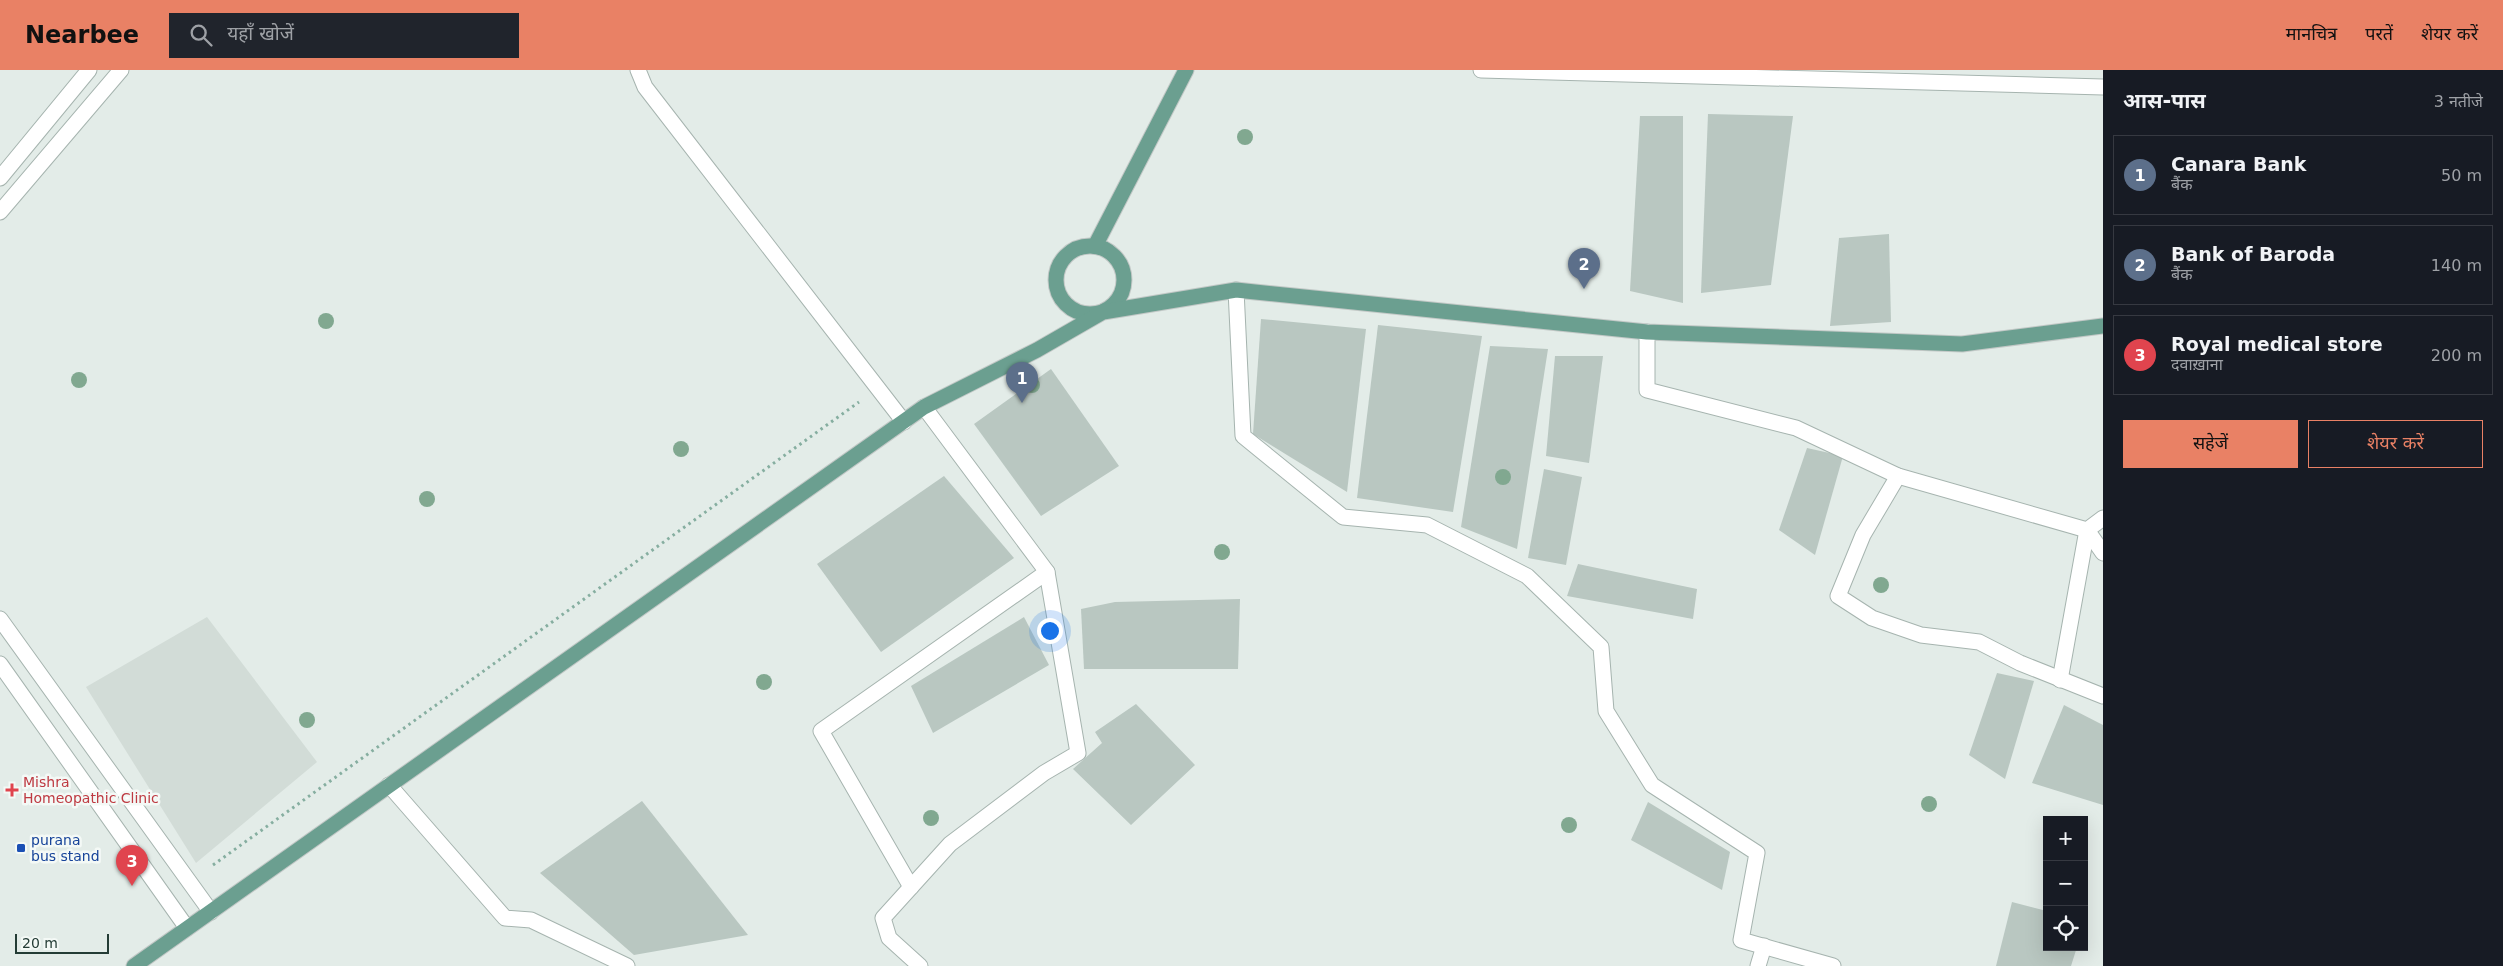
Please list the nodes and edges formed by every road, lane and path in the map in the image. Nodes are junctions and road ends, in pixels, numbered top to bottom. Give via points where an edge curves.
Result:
1 (88, 70) edge
2 (121, 70) edge
3 (638, 70) edge
4 (1186, 70) edge
5 (1481, 70) edge
6 (1703, 73) edge
7 (2103, 87) edge
8 (0, 178) edge
9 (0, 212) edge
10 (1094, 246) junction
11 (1236, 290) junction
12 (1103, 312) junction
13 (2103, 326) edge
14 (1647, 332) junction
15 (879, 389) junction
16 (924, 407) junction
17 (904, 422) junction
18 (1898, 476) junction
19 (2103, 518) edge
20 (2087, 530) junction
21 (2103, 553) edge
22 (1047, 572) junction
23 (0, 619) edge
24 (0, 664) edge
25 (2060, 680) junction
26 (2103, 696) edge
27 (389, 785) junction
28 (213, 865) dead end
29 (911, 887) junction
30 (211, 912) junction
31 (187, 928) junction
32 (1764, 946) junction
33 (134, 966) edge
34 (627, 966) edge
35 (920, 966) edge
36 (1758, 966) edge
37 (1833, 966) edge

1 - 8 street
2 - 9 street
3 - 15 street via 645,86
4 - 10 main road
5 - 6 street
6 - 7 street
10 - 12 main road via 1106,249 1114,256 1124,276 1120,298
10 - 12 main road via 1072,250 1057,268 1054,279 1056,291 1070,309 1081,314
11 - 12 main road
11 - 14 main road
11 - 32 street via 1243,436 1343,517 1427,525 1527,576 1601,647 1606,711 1652,784 1757,853 1742,940
12 - 16 main road via 1037,350
13 - 14 main road via 1962,344
14 - 18 street via 1647,390 1796,428
15 - 17 street
15 - 28 path via 837,415
16 - 17 main road
16 - 22 street
17 - 27 main road
18 - 20 street
18 - 25 street via 1863,535 1838,596 1872,618 1921,635 1979,642
19 - 20 street
20 - 21 street
20 - 25 street
22 - 29 street via 1078,752 1044,773 950,844
22 - 29 street via 821,731
23 - 30 street
24 - 31 street
25 - 26 street
27 - 30 main road
27 - 34 street via 505,918 531,920
29 - 35 street via 884,918 889,938
30 - 31 main road
31 - 33 main road
32 - 36 street
32 - 37 street

